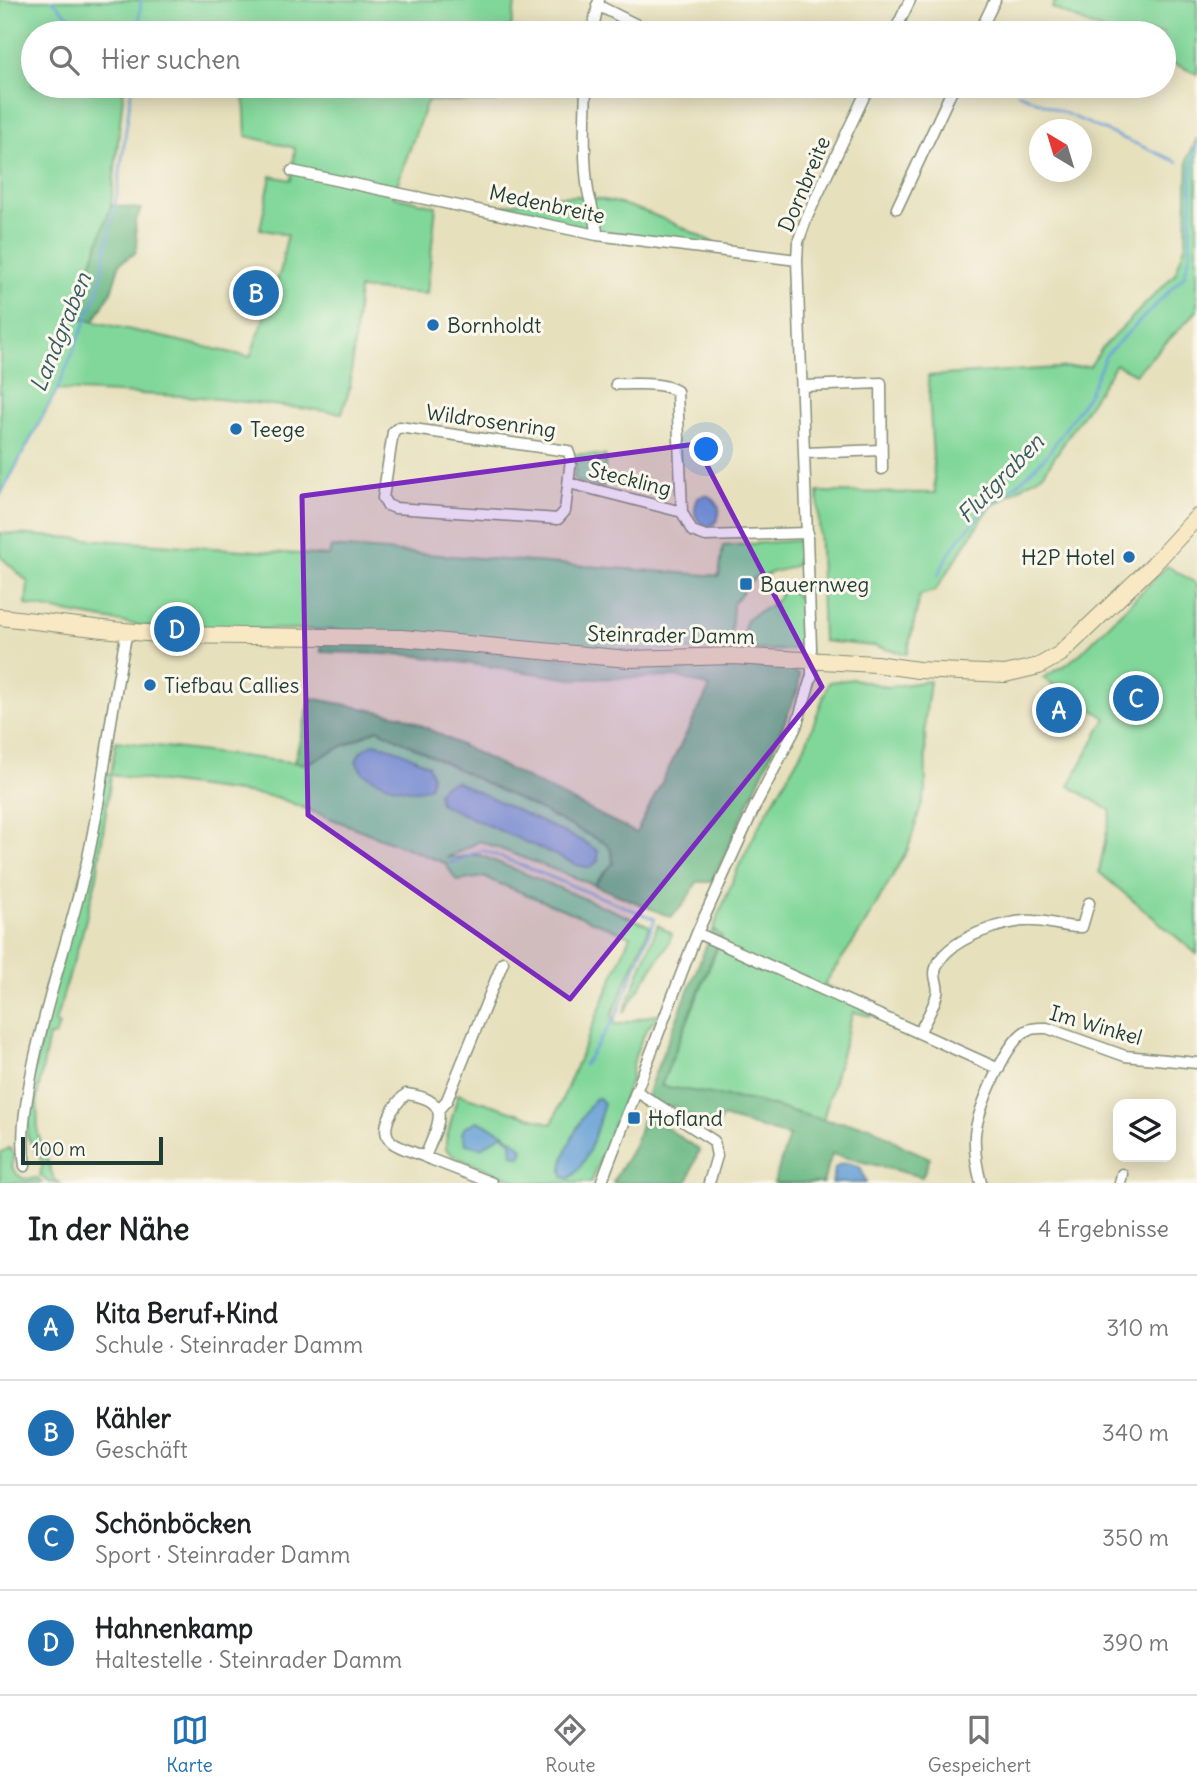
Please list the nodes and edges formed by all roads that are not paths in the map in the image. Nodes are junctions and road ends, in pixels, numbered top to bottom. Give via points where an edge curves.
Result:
1 (910, 0) edge
2 (995, 0) edge
3 (598, 3) edge
4 (594, 21) edge
5 (631, 21) edge
6 (900, 21) edge
7 (985, 21) edge
8 (586, 98) edge
9 (863, 98) edge
10 (948, 98) edge
11 (292, 171) dead end
12 (897, 208) dead end
13 (597, 235) junction
14 (797, 260) junction
15 (616, 384) dead end
16 (803, 386) junction
17 (881, 450) junction
18 (805, 453) junction
19 (882, 469) dead end
20 (569, 483) junction
21 (682, 512) junction
22 (1197, 517) edge
23 (808, 533) junction
24 (0, 617) edge
25 (127, 632) junction
26 (813, 662) junction
27 (1089, 903) dead end
28 (697, 933) junction
29 (503, 962) dead end
30 (919, 1033) junction
31 (1197, 1063) edge
32 (999, 1069) junction
33 (636, 1091) junction
34 (439, 1109) junction
35 (425, 1157) junction
36 (25, 1166) dead end
37 (492, 1183) edge
38 (601, 1183) edge
39 (709, 1183) edge
40 (981, 1183) edge

1 - 6 street
2 - 7 street
3 - 4 street
3 - 5 street
8 - 13 street via 586,164
9 - 14 street, Dornbreite via 807,217
10 - 12 street
11 - 13 street, Medenbreite
13 - 14 street, Medenbreite
14 - 16 street, Dornbreite
15 - 21 street via 677,391
16 - 17 street via 881,383
16 - 18 street, Dornbreite
17 - 18 street
17 - 19 street
18 - 23 street, Dornbreite
20 - 20 street, Wildrosenring via 568,451 398,427 393,432 383,498 395,508 558,519 565,511
20 - 21 street, Steckling
21 - 23 street via 692,531 706,536
22 - 26 main road, Steinrader Damm via 1077,640 1039,666 1005,674
23 - 26 street, Dornbreite
24 - 25 main road, Steinrader Damm
25 - 26 main road, Steinrader Damm via 402,638 628,659 733,656
25 - 36 street via 91,842 29,1085 22,1134
26 - 28 street via 796,727
27 - 30 street via 1082,927 1031,920 995,926 951,950 936,965 937,994
28 - 30 street
28 - 33 street
29 - 34 street via 447,1100
30 - 32 street
31 - 32 street, Im Winkel via 1125,1056 1058,1031 1036,1028 1015,1040
32 - 40 street, Im Winkel via 975,1133
33 - 38 street
33 - 39 street via 714,1141 717,1156
34 - 35 street
34 - 35 street via 406,1094 394,1104 387,1125 392,1143
35 - 37 street

